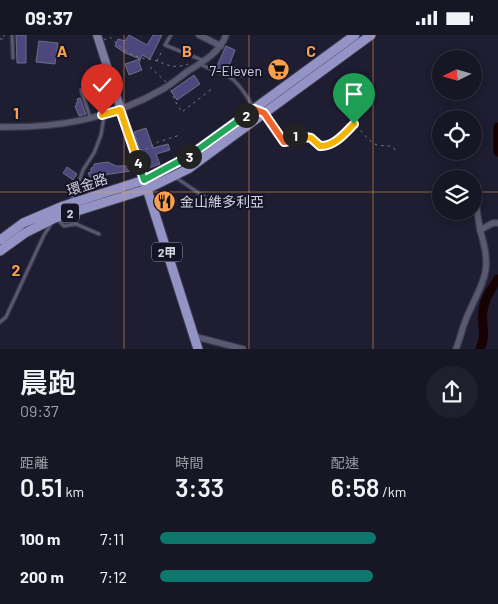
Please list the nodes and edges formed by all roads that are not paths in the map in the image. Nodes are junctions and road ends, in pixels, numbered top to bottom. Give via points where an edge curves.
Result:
1 (12, 35) edge
2 (171, 35) edge
3 (199, 35) edge
4 (226, 35) edge
5 (355, 35) edge
6 (371, 35) edge
7 (98, 39) edge
8 (221, 46) junction
9 (13, 58) dead end
10 (202, 62) junction
11 (360, 83) dead end
12 (81, 90) dead end
13 (254, 109) junction
14 (120, 110) junction
15 (264, 113) junction
16 (103, 115) junction
17 (91, 119) junction
18 (0, 127) edge
19 (173, 176) junction
20 (145, 185) junction
21 (242, 202) dead end
22 (63, 206) junction
23 (55, 218) junction
24 (478, 220) edge
25 (498, 223) edge
26 (480, 230) junction
27 (100, 233) dead end
28 (0, 240) edge
29 (0, 251) edge
30 (0, 321) edge
31 (193, 336) junction
32 (198, 349) edge
33 (243, 349) edge
34 (456, 349) edge

1 - 9 lane
2 - 10 lane via 165,45
3 - 8 street
4 - 8 street
5 - 13 main road, 環金路 / 2
6 - 15 main road, 環金路 / 2
7 - 14 street
8 - 10 street
10 - 13 lane via 211,70 228,76 244,90
10 - 14 street via 168,85
11 - 15 lane via 351,108 354,124 328,145 320,146 301,135 284,142
12 - 17 lane
13 - 15 lane
13 - 20 main road, 環金路 / 2
14 - 16 street
14 - 20 street
15 - 19 main road, 環金路 / 2 via 188,169
16 - 17 street
16 - 22 lane via 101,135 94,153 83,170 74,197
17 - 18 street via 54,125
19 - 20 main road, 環金路 / 2
19 - 21 lane via 218,207 225,200 239,197
20 - 22 main road, 環金路 / 2
20 - 23 main road, 環金路 / 2
20 - 31 main road, 2甲
22 - 23 lane
22 - 28 main road, 環金路 / 2 via 23,223
23 - 27 lane via 64,226 76,224
23 - 29 main road, 環金路 / 2 via 25,233
23 - 30 lane via 6,317
24 - 26 street
25 - 26 street
26 - 34 street via 487,254 485,275
31 - 32 main road, 2甲
31 - 33 street

